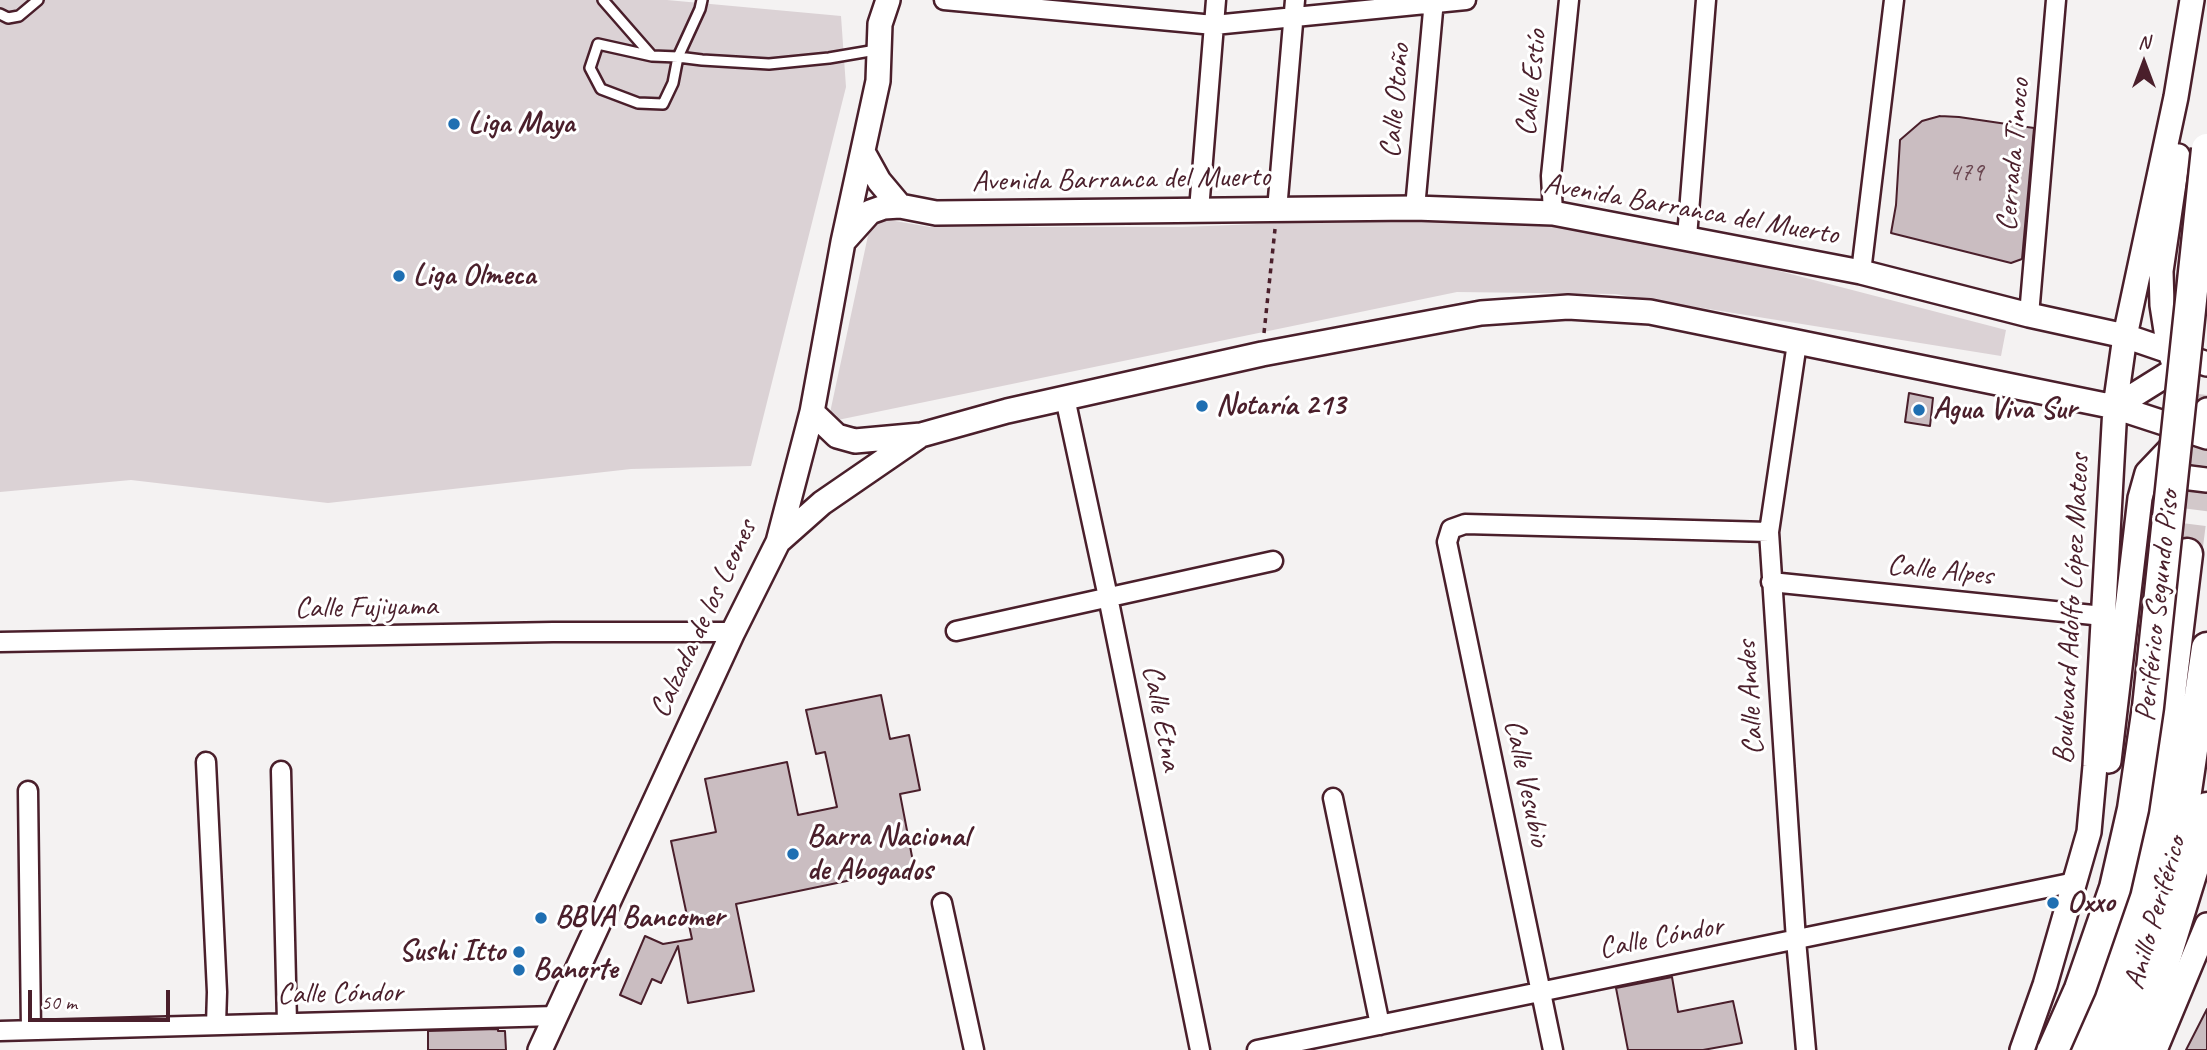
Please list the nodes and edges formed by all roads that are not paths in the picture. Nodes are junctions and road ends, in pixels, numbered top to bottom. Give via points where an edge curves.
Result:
1 (38, 0) edge
2 (603, 0) edge
3 (702, 0) edge
4 (869, 0) edge
5 (888, 0) edge
6 (944, 0) edge
7 (1216, 0) edge
8 (1466, 0) edge
9 (1569, 0) edge
10 (1706, 0) edge
11 (1894, 0) edge
12 (2056, 0) edge
13 (2192, 0) edge
14 (1434, 2) edge
15 (1294, 9) edge
16 (0, 14) edge
17 (880, 24) junction
18 (1214, 25) junction
19 (879, 50) junction
20 (652, 55) junction
21 (678, 57) junction
22 (2176, 97) junction
23 (2207, 149) edge
24 (863, 152) junction
25 (900, 206) junction
26 (1415, 208) junction
27 (1199, 210) junction
28 (1277, 210) junction
29 (1553, 213) junction
30 (1687, 237) junction
31 (843, 242) junction
32 (1861, 272) junction
33 (2162, 305) junction
34 (2207, 311) edge
35 (2029, 315) junction
36 (2125, 336) junction
37 (1797, 343) junction
38 (2190, 358) edge
39 (1065, 398) junction
40 (2115, 407) junction
41 (2206, 410) edge
42 (812, 412) junction
43 (2197, 434) edge
44 (921, 435) junction
45 (2147, 472) junction
46 (2207, 480) edge
47 (1769, 532) junction
48 (778, 542) junction
49 (2187, 554) tunnel mouth
50 (1273, 561) dead end
51 (1771, 582) junction
52 (1108, 597) junction
53 (2104, 616) junction
54 (956, 631) dead end
55 (733, 632) junction
56 (0, 642) edge
57 (2207, 648) edge
58 (206, 761) dead end
59 (281, 771) dead end
60 (27, 791) dead end
61 (1333, 797) dead end
62 (2207, 808) edge
63 (2089, 832) junction
64 (2075, 882) junction
65 (942, 903) dead end
66 (2206, 931) edge
67 (1796, 940) junction
68 (1541, 990) junction
69 (556, 1016) junction
70 (288, 1023) junction
71 (216, 1025) junction
72 (1380, 1025) junction
73 (31, 1030) junction
74 (0, 1031) edge
75 (540, 1050) edge
76 (974, 1050) edge
77 (1200, 1050) edge
78 (1257, 1050) edge
79 (1553, 1050) edge
80 (1806, 1050) edge
81 (2022, 1050) edge
82 (2053, 1050) edge
83 (2081, 1050) edge
84 (2110, 1050) edge
85 (2134, 1050) edge
86 (2155, 1050) edge

1 - 16 lane via 19,16
2 - 20 lane
3 - 21 lane
4 - 17 main road
5 - 17 main road
6 - 18 street
7 - 18 street
8 - 14 street
9 - 29 street, Calle Estío via 1551,176
10 - 30 street
11 - 32 street
12 - 35 street, Cerrada Tinoco
13 - 22 main road, Boulevard Adolfo López Mateos
14 - 15 street
14 - 26 street, Calle Otoño
15 - 18 street
15 - 28 street
17 - 19 main road, Calzada de los Leones
18 - 27 street
19 - 21 lane via 769,64
19 - 24 main road, Calzada de los Leones
20 - 21 lane
20 - 21 lane via 598,44 590,68 601,89 638,103 663,104
22 - 33 main road via 2179,151 2161,271
22 - 36 main road, Boulevard Adolfo López Mateos
23 - 82 highway, Periférico Segundo Piso, bridge via 2148,707 2133,809 2115,888
24 - 25 main road
24 - 31 main road, Calzada de los Leones
25 - 27 main road, Avenida Barranca del Muerto via 936,213
25 - 31 main road, Avenida Barranca del Muerto via 870,212
26 - 28 main road, Avenida Barranca del Muerto
26 - 29 main road, Avenida Barranca del Muerto
27 - 28 main road, Avenida Barranca del Muerto
29 - 30 main road, Avenida Barranca del Muerto
30 - 32 main road, Avenida Barranca del Muerto
31 - 42 main road, Calzada de los Leones
32 - 35 main road, Avenida Barranca del Muerto
33 - 34 main road
33 - 38 main road
35 - 36 main road, Avenida Barranca del Muerto
36 - 38 main road, Avenida Barranca del Muerto
36 - 40 main road, Boulevard Adolfo López Mateos
37 - 39 main road via 1650,312 1568,306 1481,313 1262,354
37 - 40 main road
37 - 47 street, Calle Andes
38 - 40 main road
38 - 41 main road
39 - 44 main road
39 - 52 street, Calle Etna
40 - 43 main road
40 - 53 main road, Boulevard Adolfo López Mateos
41 - 43 main road
42 - 44 main road via 837,436 855,441
42 - 48 main road, Calzada de los Leones
43 - 45 main road
44 - 48 main road via 822,503
45 - 46 main road
45 - 63 main road via 2140,498 2109,764
47 - 51 street, Calle Andes
47 - 68 street, Calle Vesubio via 1465,524 1451,529 1447,542
48 - 55 main road, Calzada de los Leones
49 - 83 highway, Anillo Periférico via 2144,869 2102,1005
50 - 52 street
51 - 53 street, Calle Alpes
51 - 67 street, Calle Andes
52 - 54 street
52 - 77 street, Calle Etna
53 - 63 main road, Boulevard Adolfo López Mateos
55 - 56 street, Calle Fujiyama
55 - 69 main road, Calzada de los Leones
57 - 84 highway, Anillo Periférico via 2181,825 2125,1018
58 - 71 street
59 - 70 street
60 - 73 street
61 - 72 street
62 - 85 highway via 2204,832
63 - 64 main road, Boulevard Adolfo López Mateos
64 - 67 street, Calle Cóndor
64 - 81 main road, Boulevard Adolfo López Mateos
65 - 76 street
66 - 86 main road
67 - 68 street, Calle Cóndor
67 - 80 street, Calle Andes
68 - 72 street, Calle Cóndor
68 - 79 street, Calle Vesubio
69 - 70 street, Calle Cóndor
69 - 75 main road, Calzada de los Leones
70 - 71 street, Calle Cóndor
71 - 73 street, Calle Cóndor
72 - 78 street, Calle Cóndor
73 - 74 street, Calle Cóndor

